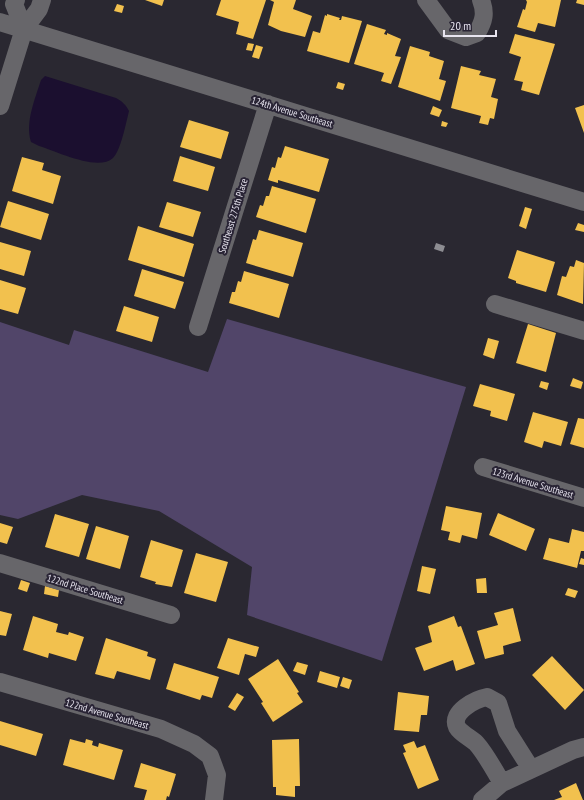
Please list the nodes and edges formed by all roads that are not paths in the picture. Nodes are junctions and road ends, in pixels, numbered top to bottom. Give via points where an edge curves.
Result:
1 (16, 0) edge
2 (42, 0) edge
3 (426, 0) edge
4 (481, 0) edge
5 (0, 22) edge
6 (24, 29) junction
7 (268, 104) junction
8 (0, 106) edge
9 (584, 202) edge
10 (495, 304) dead end
11 (198, 327) dead end
12 (584, 331) edge
13 (483, 467) dead end
14 (584, 498) edge
15 (0, 563) edge
16 (171, 615) dead end
17 (0, 682) edge
18 (584, 747) edge
19 (531, 770) junction
20 (502, 783) junction
21 (214, 800) edge
22 (482, 800) edge

1 - 6 street via 14,4
2 - 6 street via 39,9
3 - 4 street via 448,30 466,37 477,33 481,25 485,15
5 - 6 street, 124th Avenue Southeast
6 - 7 street, 124th Avenue Southeast
6 - 8 street
7 - 9 street, 124th Avenue Southeast
7 - 11 street, Southeast 275th Place
10 - 12 street
13 - 14 street, 123rd Avenue Southeast
15 - 16 street, 122nd Place Southeast
17 - 21 street, 122nd Avenue Southeast via 161,729 194,744 210,756 217,775
18 - 19 street
19 - 20 street
19 - 20 street via 507,731 498,703 487,697 480,698 463,708 456,723 476,744
20 - 22 street

